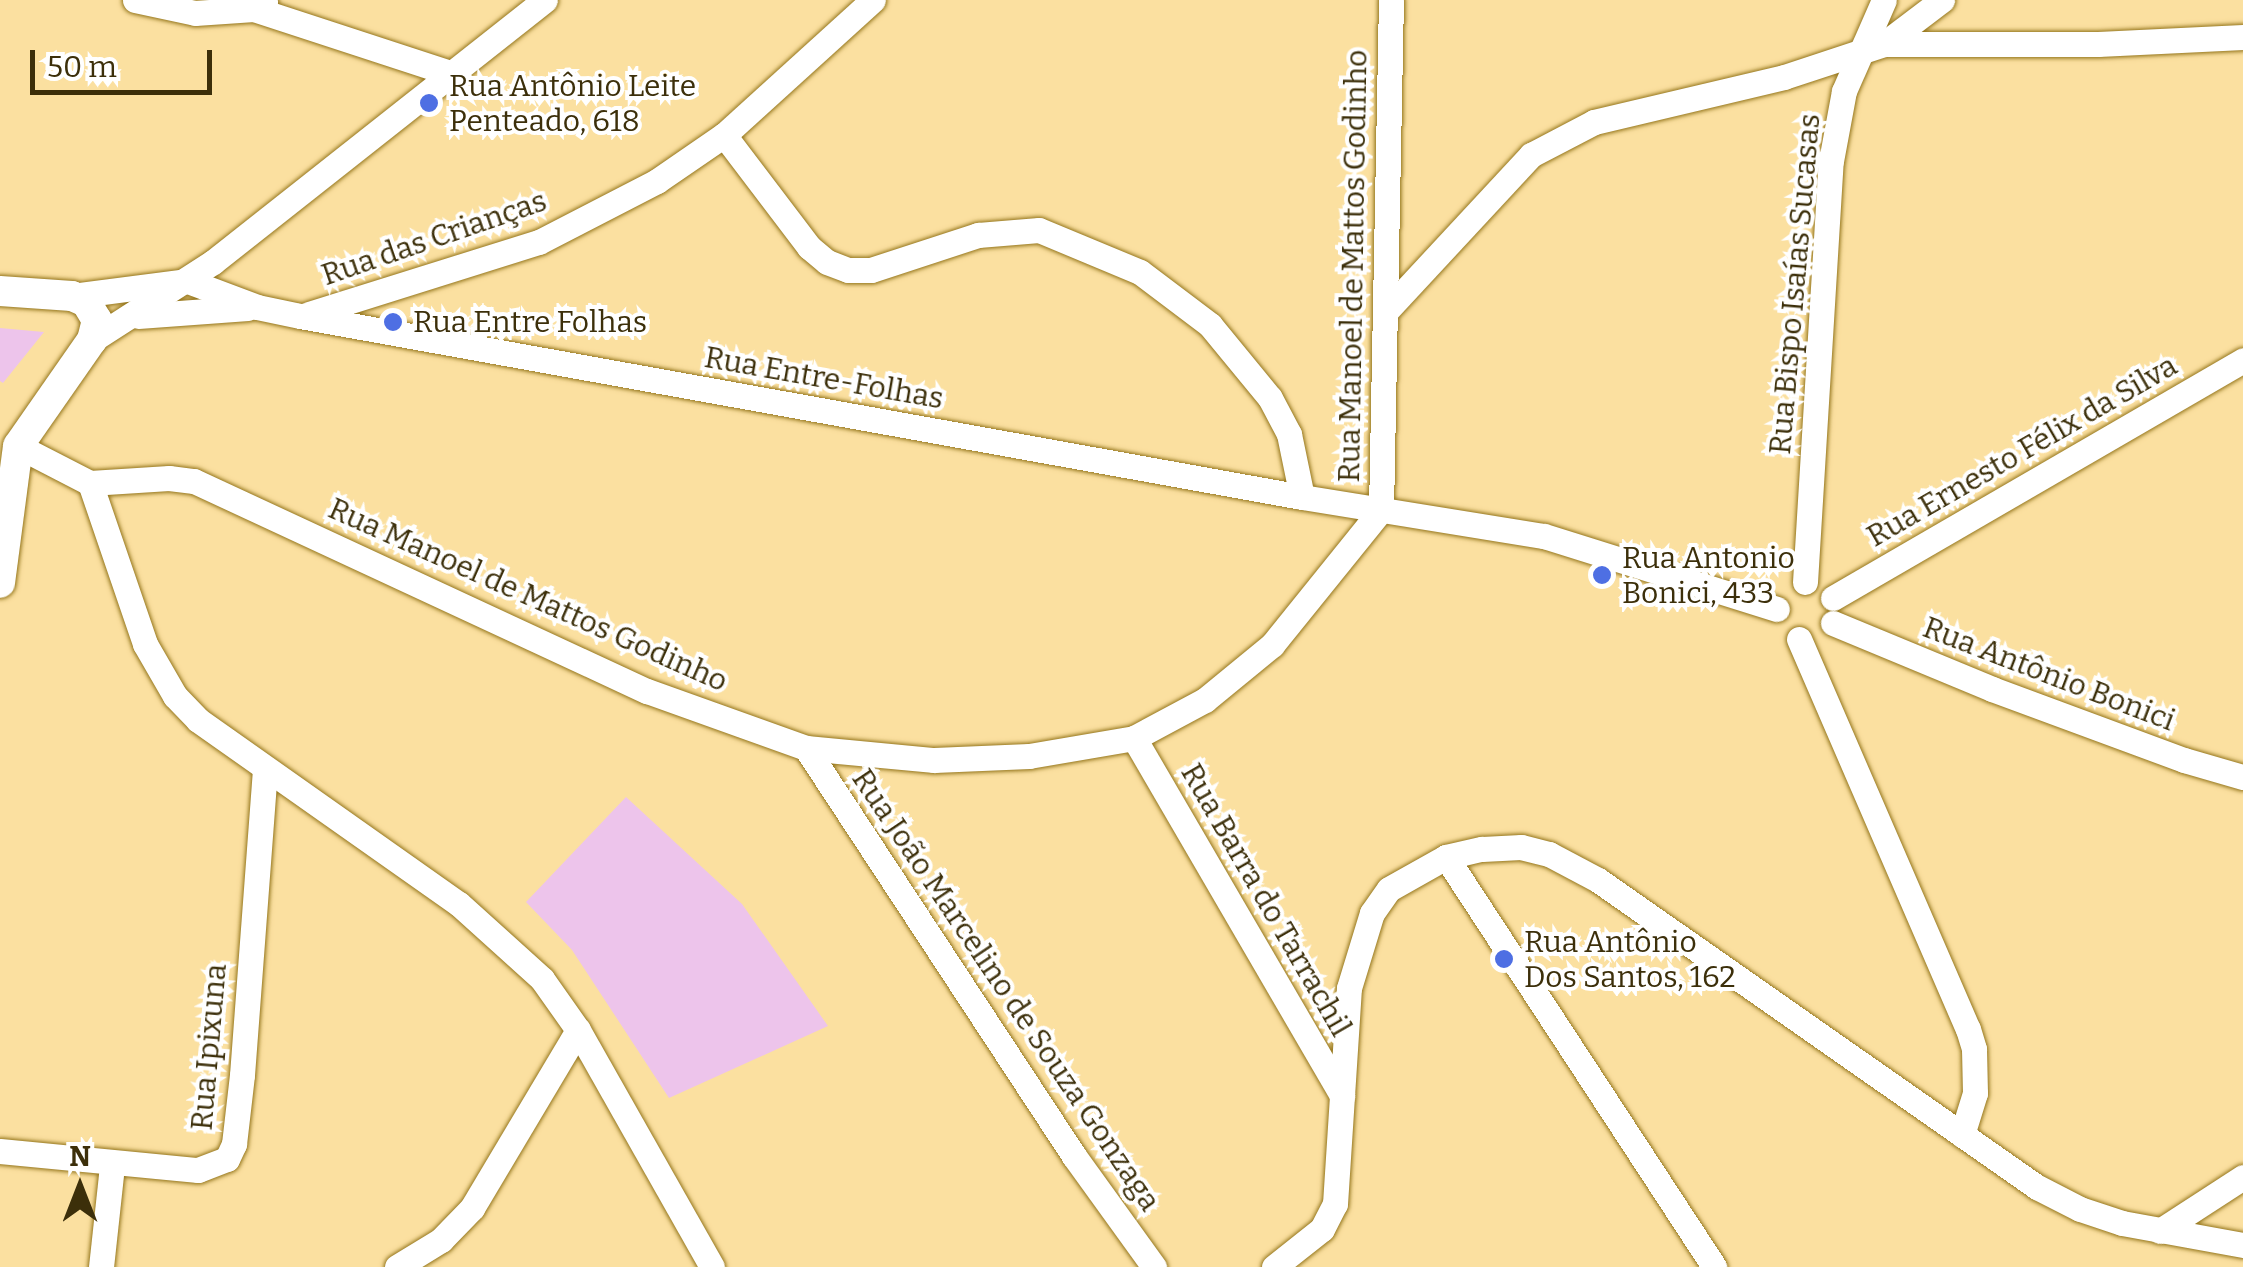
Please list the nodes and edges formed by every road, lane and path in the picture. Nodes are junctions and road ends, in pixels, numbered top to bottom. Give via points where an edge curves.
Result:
1 (134, 0) edge
2 (544, 0) edge
3 (873, 0) edge
4 (1391, 0) edge
5 (1884, 0) edge
6 (1942, 0) edge
7 (262, 4) edge
8 (2243, 37) edge
9 (1884, 44) junction
10 (1857, 56) junction
11 (450, 73) junction
12 (724, 135) junction
13 (188, 280) junction
14 (0, 291) edge
15 (72, 296) junction
16 (256, 307) junction
17 (1387, 310) junction
18 (133, 316) junction
19 (300, 316) junction
20 (92, 340) junction
21 (2243, 360) edge
22 (9, 440) edge
23 (90, 483) junction
24 (1302, 498) junction
25 (1381, 510) junction
26 (1806, 582) junction
27 (0, 583) edge
28 (1777, 609) junction
29 (1833, 611) junction
30 (1799, 639) junction
31 (1134, 738) junction
32 (806, 748) junction
33 (265, 769) junction
34 (2243, 777) edge
35 (1446, 858) junction
36 (578, 1030) junction
37 (1342, 1096) junction
38 (1962, 1134) junction
39 (0, 1151) edge
40 (112, 1165) junction
41 (2243, 1176) edge
42 (2160, 1231) junction
43 (2243, 1245) edge
44 (101, 1267) edge
45 (397, 1267) edge
46 (712, 1267) edge
47 (1154, 1267) edge
48 (1274, 1267) edge
49 (1714, 1267) edge

1 - 7 street via 195,13
2 - 11 street
3 - 12 street, Rua das Crianças
4 - 17 street, Rua Manoel de Mattos Godinho
5 - 10 street, Rua Bispo Isaías Sucasas
6 - 9 street
7 - 11 street
8 - 9 street
9 - 10 street
10 - 17 street via 1594,122 1557,138 1495,191
10 - 26 street, Rua Bispo Isaías Sucasas via 1831,161
11 - 13 street
12 - 19 street, Rua das Crianças via 657,182 539,242
12 - 24 street via 808,247 848,270 871,270 978,235 1039,230 1140,272 1210,325 1270,398 1289,434
13 - 15 street
13 - 16 street, Rua Entre-Folhas
13 - 18 street
14 - 15 street
15 - 20 street via 93,309
16 - 18 street, Rua Entre-Folhas
16 - 19 street, Rua Entre-Folhas
17 - 25 street, Rua Manoel de Mattos Godinho
18 - 20 street
19 - 24 street, Rua Entre-Folhas
20 - 22 street
21 - 29 street, Rua Ernesto Félix da Silva
22 - 23 street
22 - 27 street
23 - 32 street, Rua Manoel de Mattos Godinho via 194,481 648,691
23 - 33 street via 156,670 198,720
24 - 25 street, Rua Entre-Folhas
25 - 28 street via 1544,536
25 - 31 street, Rua Manoel de Mattos Godinho via 1272,644 1205,700
26 - 28 street via 1782,596
26 - 29 street, Rua Antônio Bonici via 1817,583
28 - 30 street via 1787,633
29 - 30 street via 1812,640
29 - 34 street, Rua Antônio Bonici via 2009,695
30 - 38 street via 1968,1029 1975,1093
31 - 32 street, Rua Manoel de Mattos Godinho via 1028,756 934,760
31 - 37 street, Rua Barra do Tarrachil
32 - 47 street, Rua João Marcelino de Souza Gonzaga
33 - 36 street via 510,946
33 - 40 street, Rua Ipixuna via 234,1144 227,1159 210,1169
35 - 37 street via 1399,882 1372,913 1349,988
35 - 38 street via 1520,847 1574,866
35 - 49 street
36 - 45 street via 472,1208 441,1240
36 - 46 street
37 - 48 street via 1335,1204 1322,1229
38 - 42 street via 2080,1209
39 - 40 street, Rua Ipixuna
40 - 44 street
41 - 42 street
42 - 43 street

